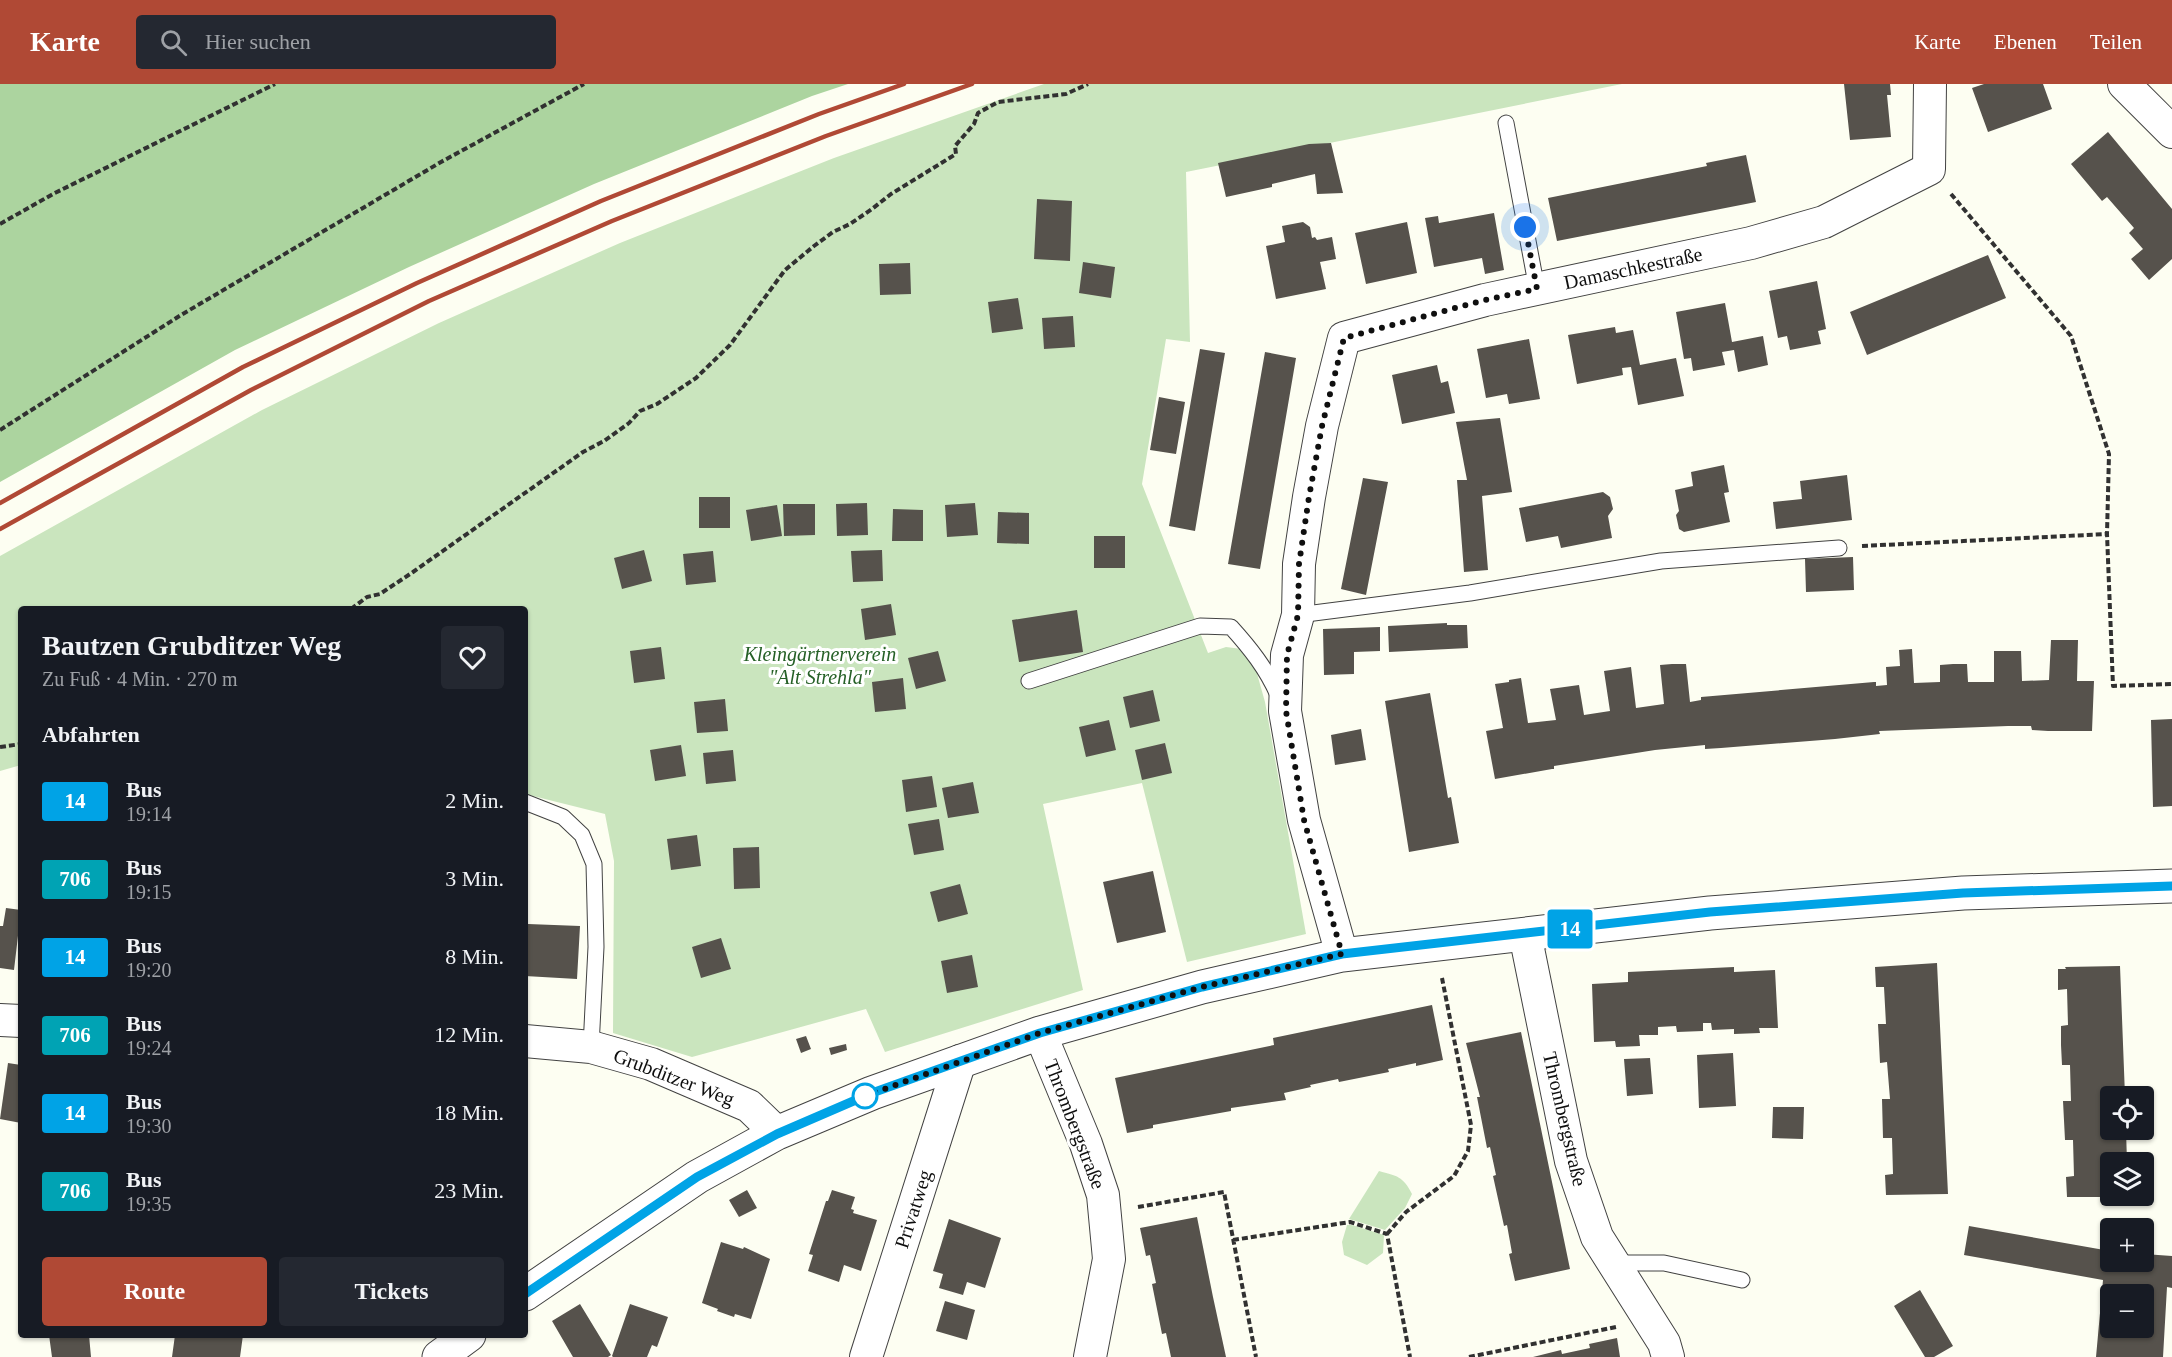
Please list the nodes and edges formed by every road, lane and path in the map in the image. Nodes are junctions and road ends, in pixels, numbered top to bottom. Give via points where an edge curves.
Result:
1 (275, 84) edge
2 (584, 84) edge
3 (1088, 84) edge
4 (1930, 84) edge
5 (2124, 84) edge
6 (1506, 123) dead end
7 (2172, 132) edge
8 (1929, 169) junction
9 (0, 224) edge
10 (1537, 289) junction
11 (0, 430) edge
12 (2107, 534) junction
13 (1839, 548) joint
14 (355, 606) edge
15 (1298, 615) junction
16 (1029, 681) dead end
17 (2172, 684) edge
18 (1286, 711) junction
19 (18, 744) edge
20 (0, 747) edge
21 (528, 803) edge
22 (2172, 886) edge
23 (1436, 944) junction
24 (1527, 945) junction
25 (1342, 954) junction
26 (0, 1020) edge
27 (18, 1021) edge
28 (1040, 1033) junction
29 (528, 1041) edge
30 (591, 1047) junction
31 (960, 1061) junction
32 (777, 1134) junction
33 (1104, 1212) junction
34 (1387, 1233) junction
35 (1233, 1240) junction
36 (1614, 1263) junction
37 (1742, 1280) dead end
38 (528, 1292) edge
39 (1650, 1320) junction
40 (465, 1338) edge
41 (439, 1357) edge
42 (866, 1357) edge
43 (1090, 1357) edge
44 (1256, 1357) edge
45 (1410, 1357) edge
46 (1469, 1357) edge
47 (1668, 1357) edge

1 - 9 path
2 - 11 path via 441,162 191,309
3 - 14 path via 1066,94 998,102 978,113 974,124 955,146 956,154 833,232 785,270 730,345 696,378 640,411 604,441 413,572
4 - 8 street
5 - 7 street
6 - 10 lane
8 - 10 street, Damaschkestraße via 1824,222 1751,243
8 - 12 path via 2071,336 2109,454
10 - 15 street, Damaschkestraße via 1344,338 1309,497 1299,564
12 - 13 path
12 - 17 path via 2113,686
13 - 15 lane via 1661,561 1470,593
15 - 18 street, Damaschkestraße via 1287,655
16 - 18 lane via 1200,626 1231,627 1257,656
18 - 25 street, Damaschkestraße via 1304,820
19 - 20 path
21 - 30 lane via 563,817 582,835 594,864 596,947
22 - 24 street via 1963,893 1710,912
23 - 24 street
23 - 25 street
23 - 34 path via 1471,1125 1468,1151 1454,1176 1406,1212
24 - 36 street, Thrombergstraße via 1571,1161 1597,1237
25 - 28 street via 1202,987
26 - 27 street
28 - 31 street
28 - 33 street, Thrombergstraße via 1086,1144 1103,1195
29 - 30 street, Grubditzer Weg
30 - 32 street, Grubditzer Weg via 651,1064 749,1106
31 - 32 street
31 - 42 street, Privatweg
32 - 38 street via 697,1177
33 - 35 path via 1224,1192
33 - 43 street, Thrombergstraße via 1109,1259
34 - 35 path via 1350,1222
34 - 45 path
35 - 44 path
36 - 37 lane via 1664,1263
36 - 39 street, Thrombergstraße
39 - 46 path
39 - 47 street, Thrombergstraße
40 - 41 street

